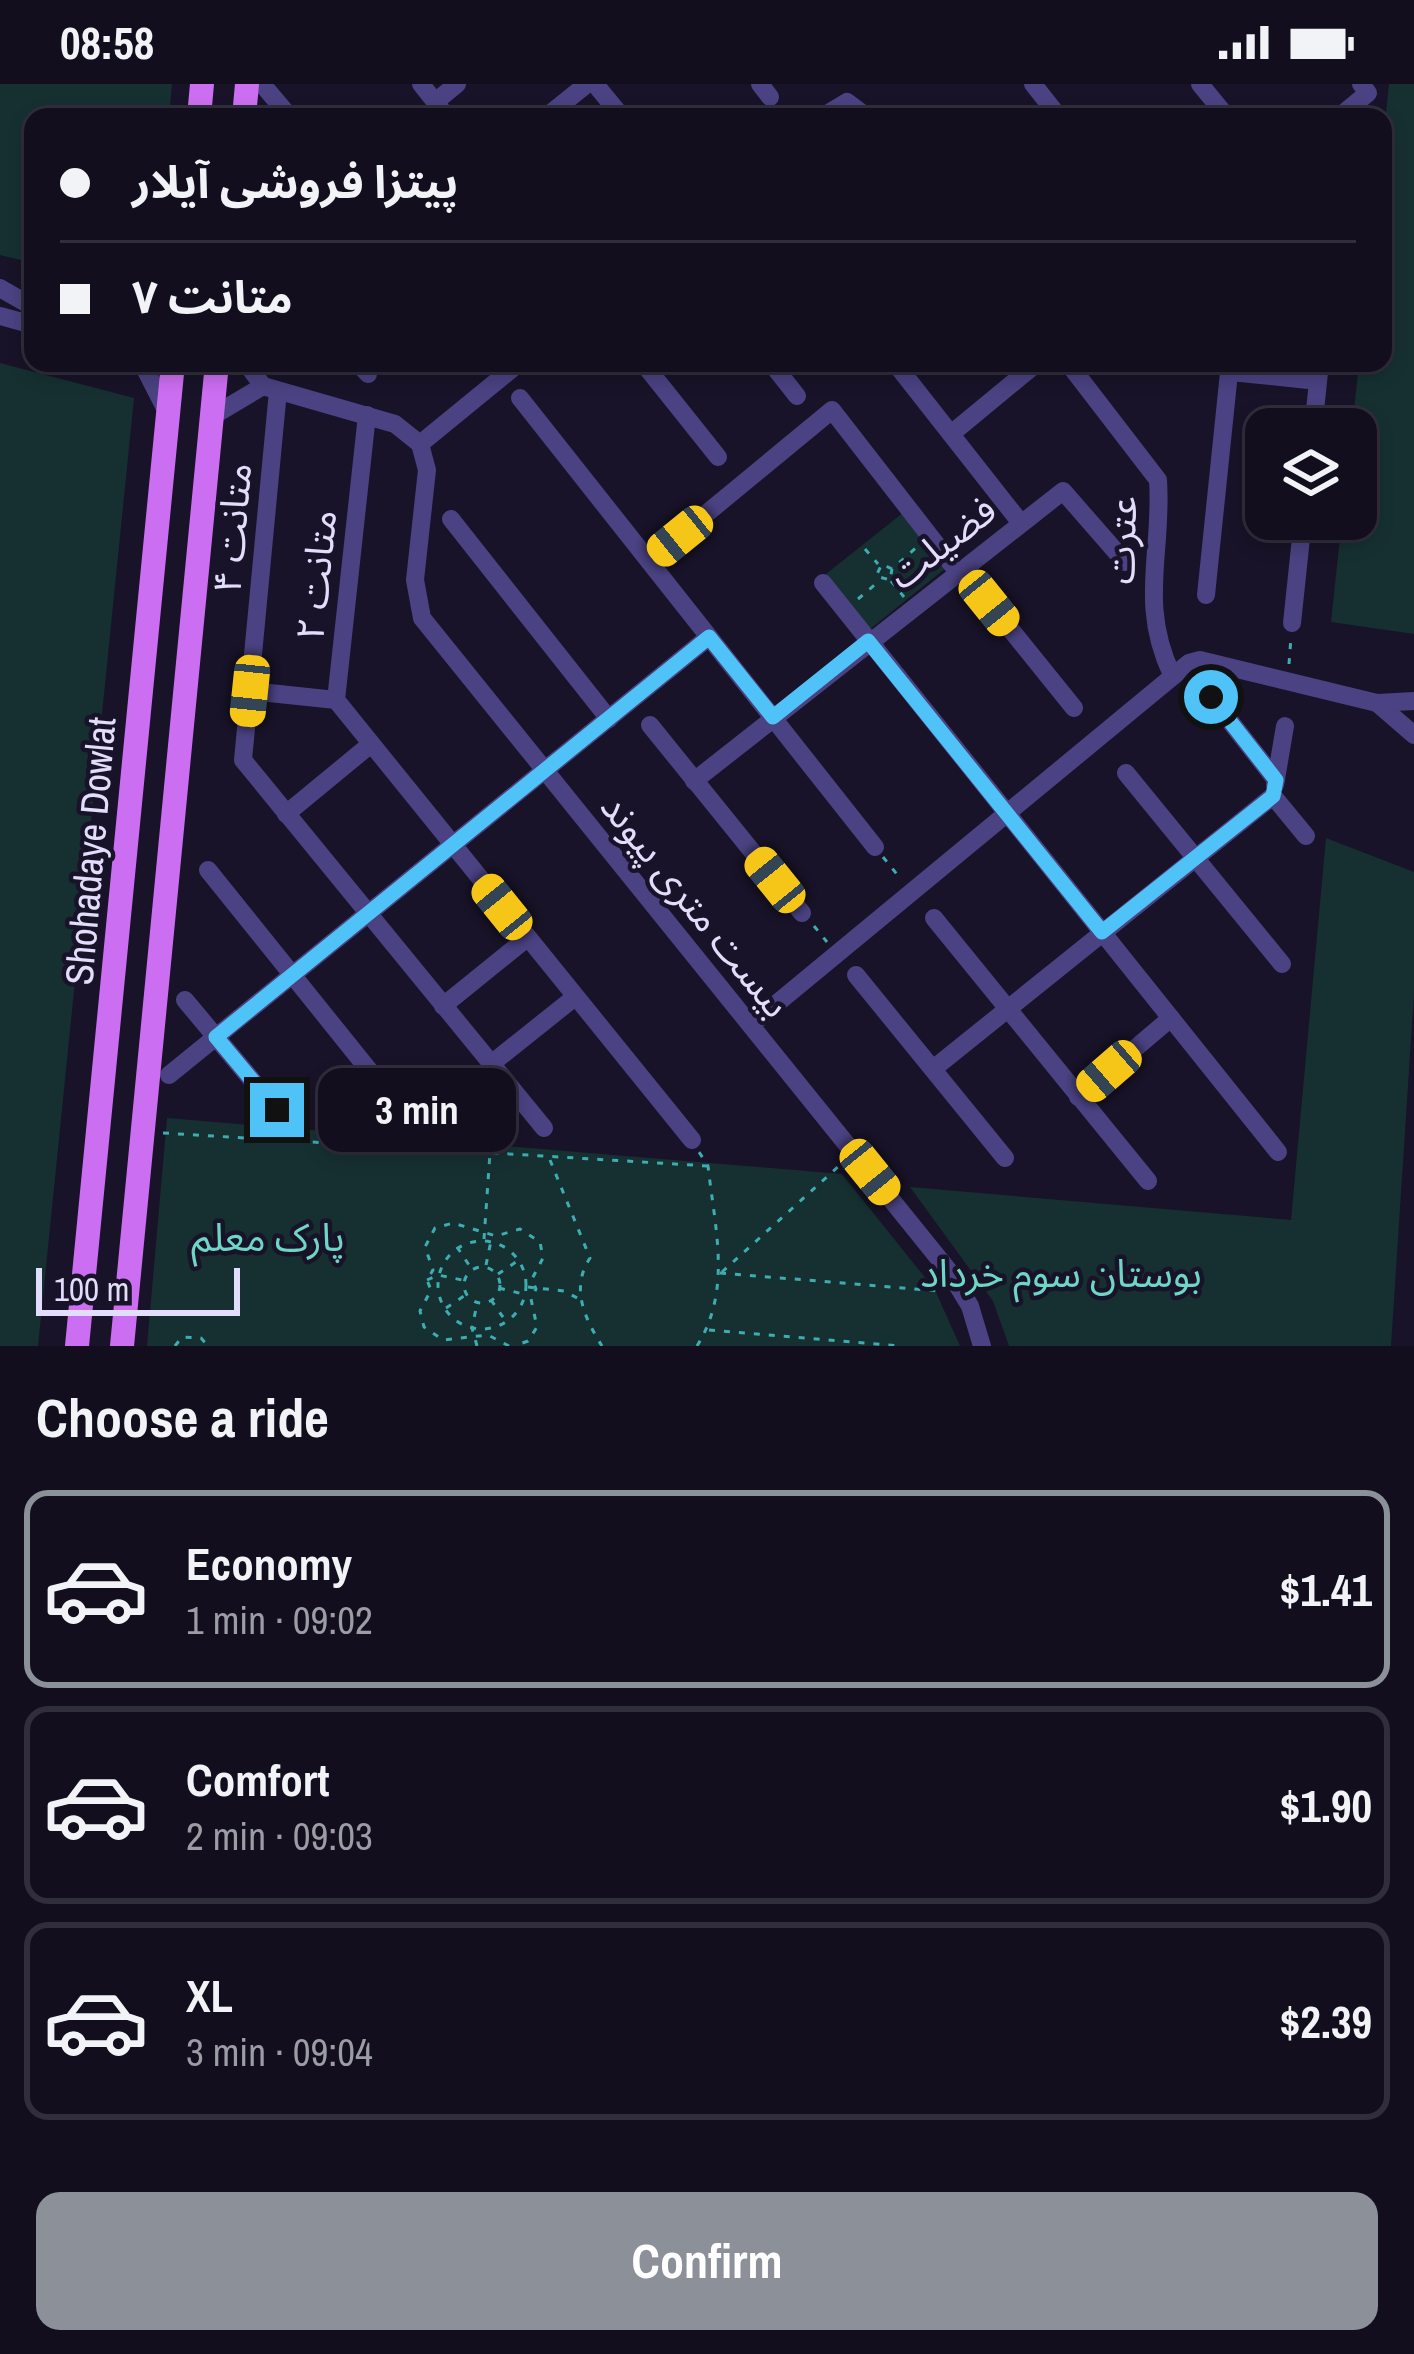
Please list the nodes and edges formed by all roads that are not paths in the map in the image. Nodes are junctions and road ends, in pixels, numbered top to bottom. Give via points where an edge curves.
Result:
1 (262, 84) edge
2 (421, 84) edge
3 (591, 84) edge
4 (1033, 84) edge
5 (1201, 84) edge
6 (282, 108) edge
7 (440, 108) edge
8 (558, 108) edge
9 (614, 108) edge
10 (1052, 108) edge
11 (1220, 108) edge
12 (147, 372) edge
13 (172, 372) edge
14 (216, 372) edge
15 (255, 372) edge
16 (508, 372) edge
17 (650, 372) edge
18 (778, 372) edge
19 (903, 372) edge
20 (1025, 372) edge
21 (1075, 372) edge
22 (1231, 372) edge
23 (1319, 372) edge
24 (271, 388) junction
25 (797, 396) dead end
26 (520, 398) dead end
27 (1315, 408) edge
28 (167, 412) junction
29 (367, 415) junction
30 (212, 417) junction
31 (951, 434) junction
32 (420, 443) junction
33 (718, 457) dead end
34 (451, 519) dead end
35 (1020, 522) junction
36 (1301, 540) edge
37 (649, 561) junction
38 (1125, 562) dead end
39 (959, 569) junction
40 (823, 584) dead end
41 (1206, 595) dead end
42 (1292, 623) road end
43 (709, 637) junction
44 (868, 641) junction
45 (1172, 675) junction
46 (250, 691) junction
47 (1211, 697) dead end
48 (336, 700) junction
49 (1414, 701) edge
50 (1377, 703) junction
51 (1074, 708) dead end
52 (773, 717) junction
53 (609, 718) junction
54 (650, 725) dead end
55 (1285, 726) dead end
56 (1414, 735) edge
57 (371, 744) junction
58 (133, 760) junction
59 (179, 765) junction
60 (544, 771) junction
61 (1126, 773) dead end
62 (694, 781) junction
63 (1275, 788) junction
64 (286, 814) junction
65 (1006, 814) junction
66 (1306, 836) dead end
67 (452, 846) junction
68 (874, 847) road end
69 (1195, 858) junction
70 (208, 870) dead end
71 (126, 874) junction
72 (170, 881) junction
73 (802, 913) road end
74 (367, 914) junction
75 (934, 918) dead end
76 (1102, 932) junction
77 (527, 938) junction
78 (1282, 964) dead end
79 (292, 975) junction
80 (856, 975) dead end
81 (575, 997) junction
82 (185, 1000) dead end
83 (443, 1006) junction
84 (1006, 1010) junction
85 (1171, 1018) junction
86 (752, 1024) junction
87 (216, 1037) junction
88 (491, 1064) junction
89 (933, 1070) junction
90 (169, 1076) dead end
91 (1078, 1097) junction
92 (277, 1110) road end
93 (409, 1120) dead end
94 (544, 1128) dead end
95 (692, 1140) dead end
96 (1278, 1153) dead end
97 (1005, 1159) dead end
98 (1148, 1181) dead end
99 (124, 1342) edge
100 (77, 1346) edge
101 (982, 1346) edge

1 - 6 street
2 - 7 street
3 - 8 street
3 - 9 street
4 - 10 street
5 - 11 street
12 - 28 street
13 - 28 main road, Shohadaye Dowlat
14 - 30 main road, Shohadaye Dowlat
15 - 24 street
16 - 32 street
17 - 33 street
18 - 25 street
19 - 31 street
20 - 31 street, فضیلت
21 - 45 street, عترت via 1158,480 1152,616
22 - 41 street
23 - 27 street
24 - 29 street
24 - 30 street
24 - 46 street, متانت ۴
26 - 37 street
28 - 58 main road, Shohadaye Dowlat
29 - 32 street
29 - 48 street, متانت ۲
30 - 59 main road, Shohadaye Dowlat
31 - 35 street
32 - 60 street, بیست متری پیوند via 427,470 415,580 422,618
34 - 53 street
35 - 38 street, فضیلت via 1063,491
35 - 39 street, فضیلت
36 - 42 street
37 - 39 street via 832,410
37 - 43 street
39 - 44 street, فضیلت
39 - 51 street
40 - 44 street
43 - 52 street
43 - 53 street
44 - 52 street, فضیلت
44 - 65 street
45 - 50 street via 1200,660
45 - 65 street
46 - 48 street
46 - 64 street, متانت ۴ via 243,760
47 - 63 street
48 - 57 street, متانت ۲
49 - 50 street
50 - 56 street
52 - 62 street, فضیلت
52 - 68 street
53 - 60 street
54 - 62 street
55 - 63 street
57 - 64 street
57 - 67 street, متانت ۲
58 - 59 main road via 139,782 153,792
58 - 71 main road, Shohadaye Dowlat
59 - 72 main road, Shohadaye Dowlat
60 - 67 street
60 - 86 street, بیست متری پیوند
61 - 69 street
62 - 73 street
63 - 66 street
63 - 69 street
64 - 74 street, متانت ۴
65 - 76 street
65 - 86 street
67 - 74 street
67 - 77 street, متانت ۲
69 - 76 street
69 - 78 street
70 - 79 street
71 - 72 main road via 134,845 149,841 163,854
71 - 100 main road, Shohadaye Dowlat
72 - 99 main road, Shohadaye Dowlat
74 - 79 street
74 - 83 street, متانت ۴
75 - 84 street
76 - 84 street
76 - 85 street
77 - 81 street, متانت ۲
77 - 83 street
79 - 87 street
79 - 93 street
80 - 89 street
81 - 88 street
81 - 95 street, متانت ۲
82 - 87 street
83 - 88 street, متانت ۴
84 - 89 street
84 - 91 street
85 - 91 street
85 - 96 street
86 - 101 street, بیست متری پیوند via 948,1270
87 - 90 street
87 - 92 street
88 - 94 street, متانت ۴
89 - 97 street
91 - 98 street

